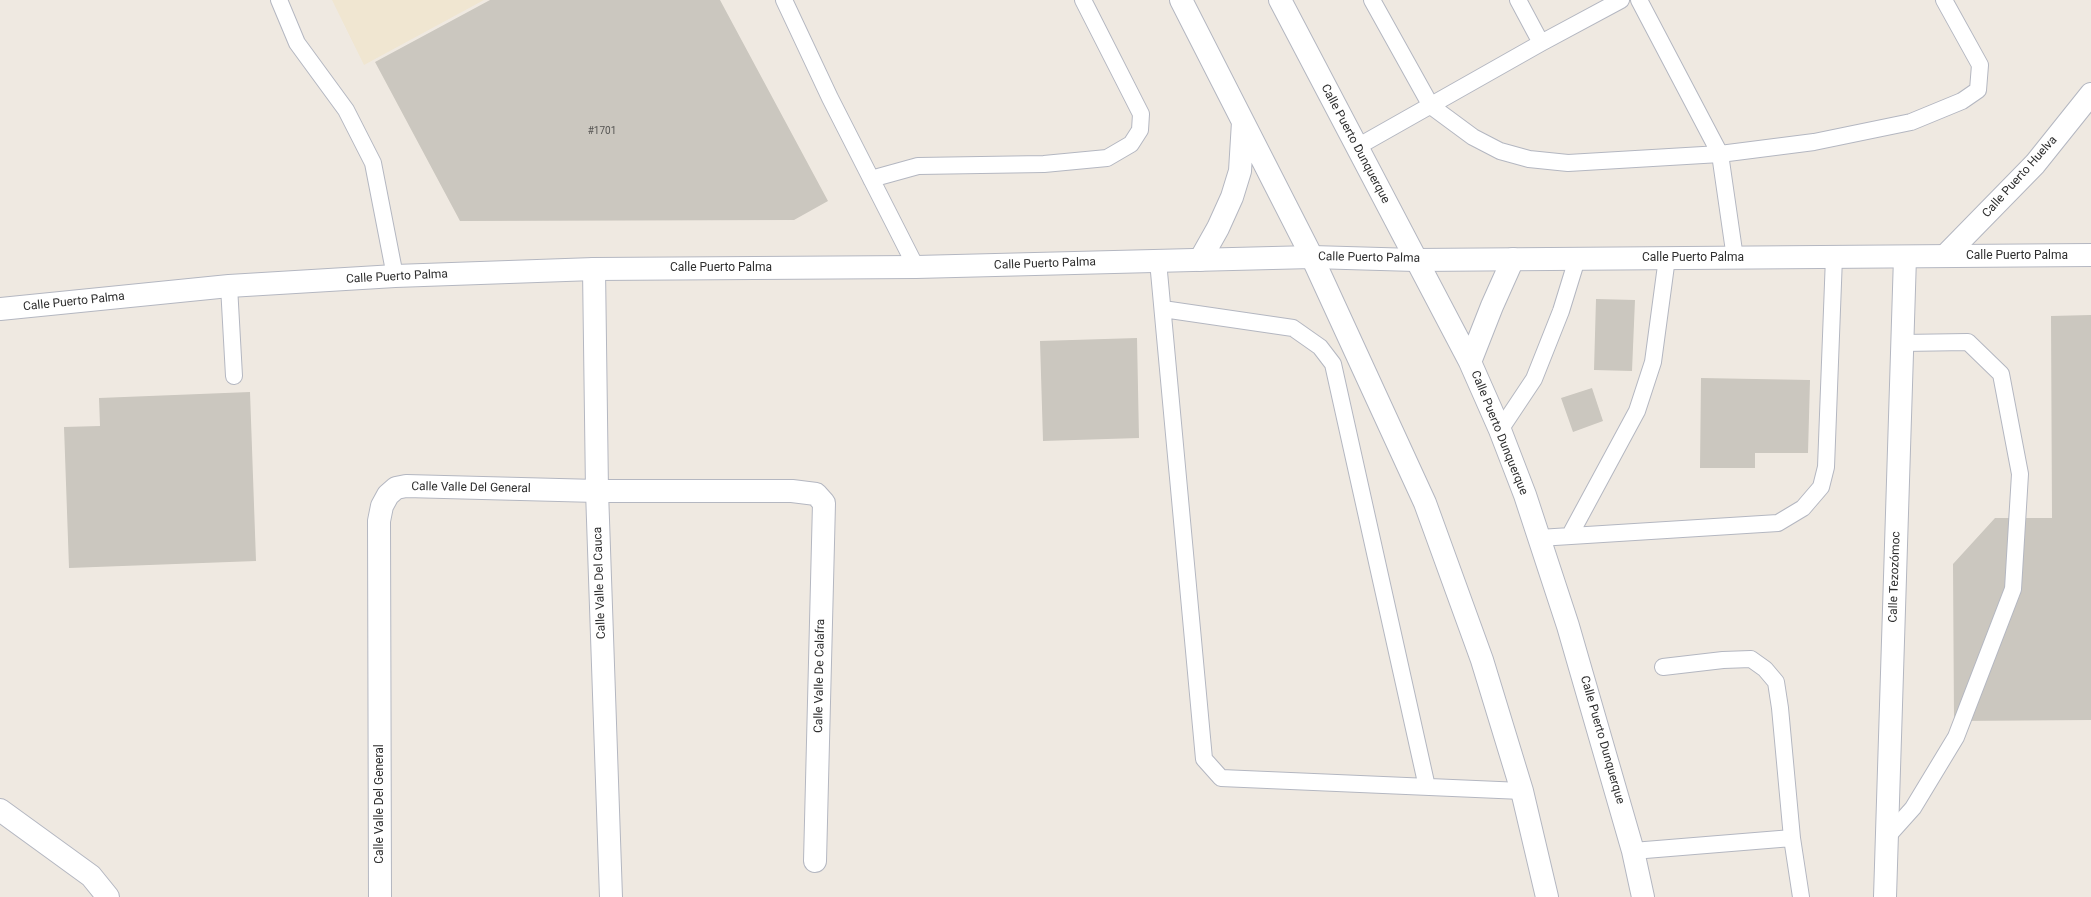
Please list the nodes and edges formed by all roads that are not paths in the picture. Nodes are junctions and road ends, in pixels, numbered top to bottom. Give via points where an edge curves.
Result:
1 (278, 0) edge
2 (784, 0) edge
3 (1083, 0) edge
4 (1181, 0) edge
5 (1280, 0) edge
6 (1372, 0) edge
7 (1518, 0) edge
8 (1622, 0) edge
9 (1639, 0) edge
10 (1944, 0) edge
11 (1541, 43) junction
12 (2091, 94) edge
13 (1431, 106) junction
14 (1243, 121) junction
15 (1357, 147) junction
16 (1720, 154) junction
17 (871, 179) junction
18 (2091, 255) edge
19 (1905, 256) junction
20 (1945, 256) junction
21 (1312, 257) junction
22 (1834, 257) junction
23 (1667, 258) junction
24 (1735, 258) junction
25 (1513, 259) junction
26 (1577, 259) junction
27 (1200, 260) junction
28 (1415, 260) junction
29 (1158, 261) junction
30 (916, 267) junction
31 (594, 269) junction
32 (395, 276) junction
33 (229, 286) junction
34 (1163, 309) junction
35 (0, 310) edge
36 (1902, 343) junction
37 (1470, 362) junction
38 (234, 376) dead end
39 (1500, 430) junction
40 (597, 491) junction
41 (816, 494) joint
42 (1570, 535) junction
43 (1539, 538) junction
44 (1663, 667) dead end
45 (1427, 787) junction
46 (1522, 791) junction
47 (0, 810) edge
48 (1887, 837) junction
49 (1792, 838) junction
50 (1633, 851) junction
51 (815, 861) dead end
52 (108, 897) edge
53 (380, 897) edge
54 (611, 897) edge
55 (1547, 897) edge
56 (1643, 897) edge
57 (1801, 897) edge
58 (1885, 897) edge

1 - 32 lane via 297,43 346,110 373,163
2 - 17 lane
3 - 17 lane via 1141,114 1140,130 1131,144 1107,158 1044,164 918,166
4 - 14 street
5 - 15 street, Calle Puerto Dunquerque
6 - 13 lane
7 - 11 lane
8 - 11 lane
9 - 16 lane
10 - 16 lane via 1980,65 1978,90 1962,101 1911,122 1814,142
11 - 13 lane
12 - 20 street, Calle Puerto Huelva via 2035,164
13 - 15 lane
13 - 16 lane via 1473,138 1500,151 1529,159 1568,163
14 - 21 street
14 - 27 street via 1240,171 1232,197
15 - 28 street, Calle Puerto Dunquerque
16 - 24 lane
17 - 30 lane
18 - 20 street, Calle Puerto Palma
19 - 20 street, Calle Puerto Palma
19 - 22 street, Calle Puerto Palma
19 - 36 street, Calle Tezozómoc
21 - 27 street, Calle Puerto Palma
21 - 28 street, Calle Puerto Palma
21 - 46 street via 1425,503 1482,660
22 - 24 street, Calle Puerto Palma
22 - 42 lane via 1826,467 1821,487 1803,508 1778,523
23 - 24 street, Calle Puerto Palma
23 - 26 street, Calle Puerto Palma
23 - 42 lane via 1653,362 1637,411
25 - 26 street, Calle Puerto Palma
25 - 28 street, Calle Puerto Palma
25 - 37 street
26 - 39 lane via 1561,312 1536,373
27 - 29 street, Calle Puerto Palma
28 - 37 street, Calle Puerto Dunquerque
29 - 30 street, Calle Puerto Palma
29 - 34 lane
30 - 31 street, Calle Puerto Palma
31 - 32 street, Calle Puerto Palma
31 - 40 street, Calle Valle Del Cauca
32 - 33 street, Calle Puerto Palma
33 - 35 street, Calle Puerto Palma
33 - 38 lane
34 - 45 lane via 1293,328 1320,347 1333,364
34 - 45 lane via 1204,759 1221,778
36 - 48 street, Calle Tezozómoc
36 - 48 lane via 1968,342 2001,374 2020,474 2013,589 1956,738 1913,808
37 - 39 street, Calle Puerto Dunquerque
39 - 43 street, Calle Puerto Dunquerque
40 - 41 street, Calle Valle Del General via 792,491
40 - 53 street, Calle Valle Del General via 406,486 396,488 382,506 379,521
40 - 54 street, Calle Valle Del Cauca
41 - 51 street, Calle Valle De Calafra via 824,503
42 - 43 lane
43 - 50 street, Calle Puerto Dunquerque via 1602,739
44 - 49 lane via 1751,659 1765,669 1776,682
45 - 46 lane
46 - 55 street
47 - 52 street via 91,876
48 - 58 street, Calle Tezozómoc
49 - 50 lane
49 - 57 lane
50 - 56 street, Calle Puerto Dunquerque

